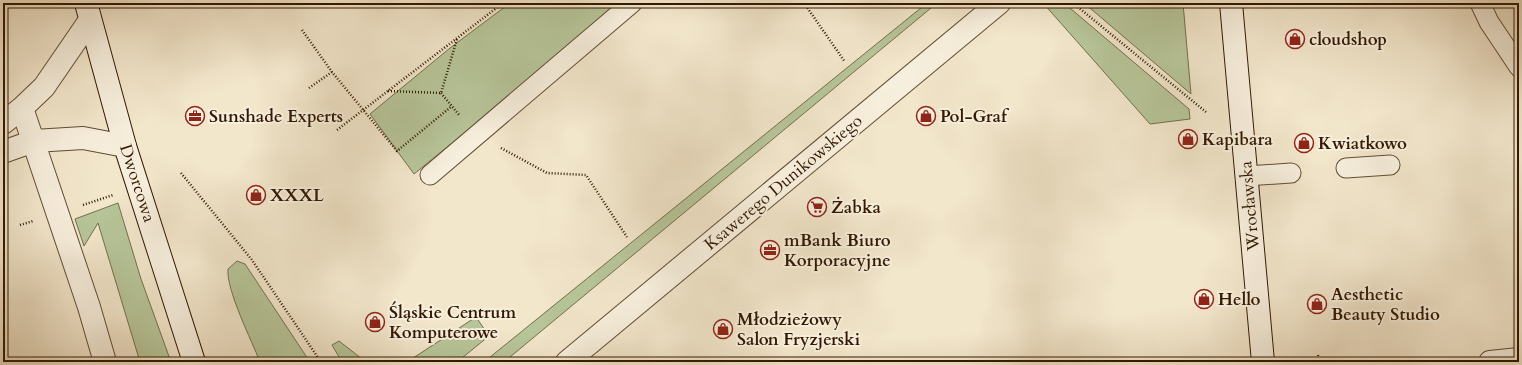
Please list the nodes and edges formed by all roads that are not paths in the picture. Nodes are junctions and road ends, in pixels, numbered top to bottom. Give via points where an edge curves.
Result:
1 (632, 3) edge
2 (999, 3) edge
3 (1231, 3) edge
4 (1480, 3) edge
5 (88, 12) edge
6 (1519, 67) edge
7 (22, 108) junction
8 (3, 123) edge
9 (34, 141) junction
10 (125, 146) junction
11 (3, 152) edge
12 (1390, 165) dead end
13 (1346, 168) dead end
14 (1291, 173) dead end
15 (430, 175) dead end
16 (1246, 176) junction
17 (1519, 359) edge
18 (105, 362) edge
19 (194, 362) edge
20 (567, 362) edge
21 (1263, 362) edge
22 (1490, 362) edge

1 - 15 lane
2 - 20 street, Ksawerego Dunikowskiego
3 - 16 street, Wrocławska
4 - 6 lane via 1489,22
5 - 7 street via 44,87
5 - 10 street, Dworcowa
7 - 8 street
7 - 9 street
9 - 10 street via 83,138
9 - 11 street
9 - 18 street
10 - 19 street, Dworcowa
12 - 13 lane
14 - 16 lane
16 - 21 street, Wrocławska
17 - 22 street

